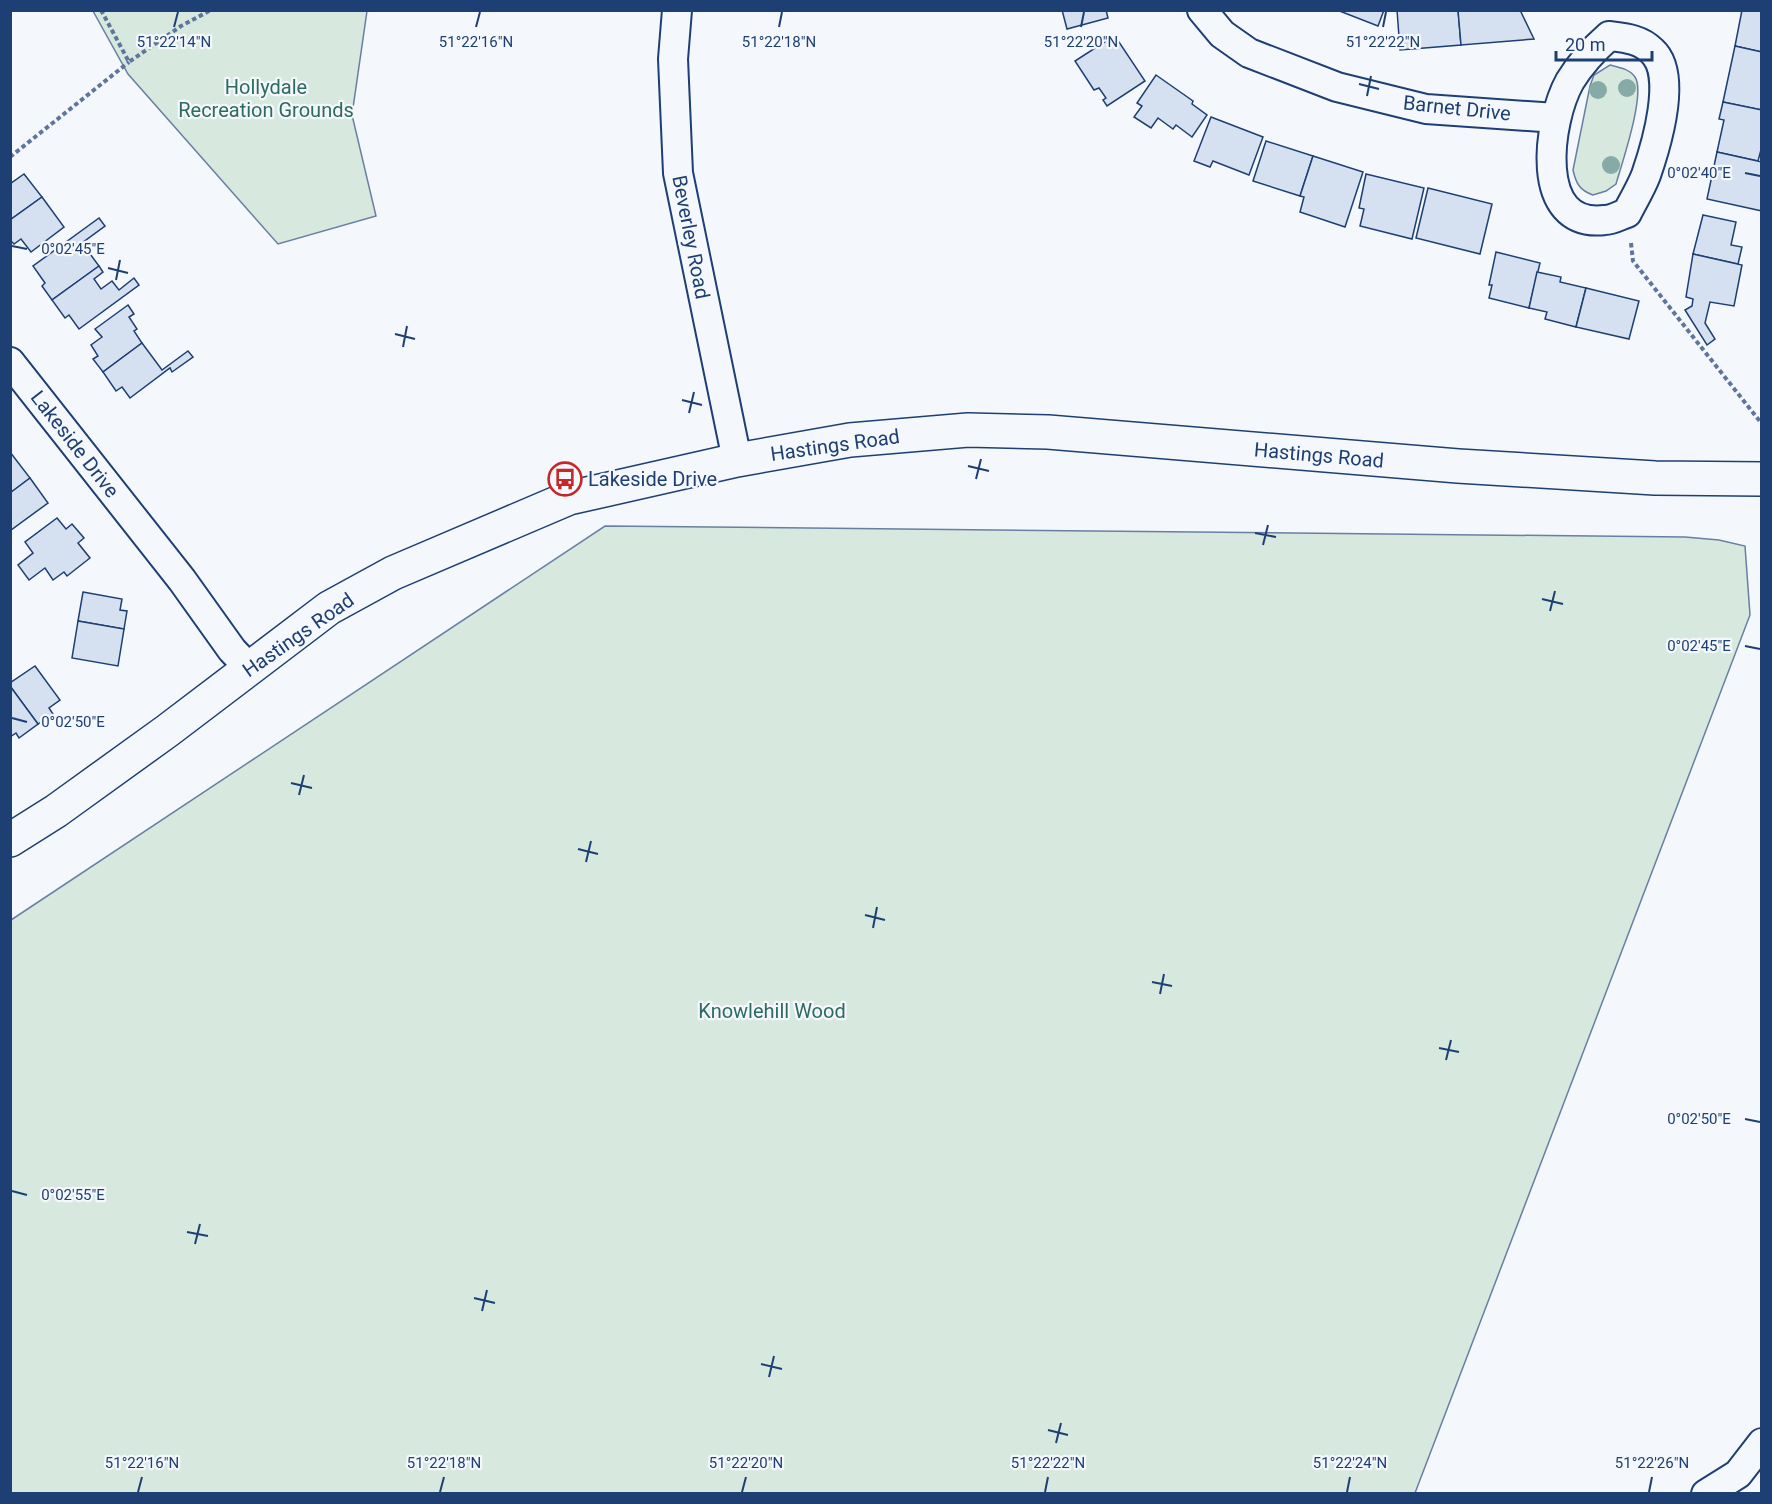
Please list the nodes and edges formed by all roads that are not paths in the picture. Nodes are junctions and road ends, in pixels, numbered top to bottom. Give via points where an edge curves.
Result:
1 (677, 10) edge
2 (1202, 10) edge
3 (1556, 118) junction
4 (10, 362) edge
5 (737, 460) junction
6 (1761, 479) edge
7 (249, 668) junction
8 (10, 840) edge
9 (1761, 1443) edge
10 (1735, 1484) edge
11 (1706, 1494) edge

1 - 5 street, Beverley Road via 673,59 678,173
2 - 3 street, Barnet Drive via 1222,34 1249,53 1336,87 1426,109
3 - 3 street via 1569,82 1588,54 1609,36 1638,41 1654,51 1664,70 1665,93 1645,177 1627,213 1606,220 1586,219 1573,214 1556,195 1551,171
4 - 7 street, Lakeside Drive
5 - 6 main road, Hastings Road via 850,440 968,430 1048,432 1458,466 1655,478
5 - 7 main road, Hastings Road via 569,498 425,559 329,608
7 - 8 main road, Hastings Road via 56,811
9 - 10 street
10 - 11 street

